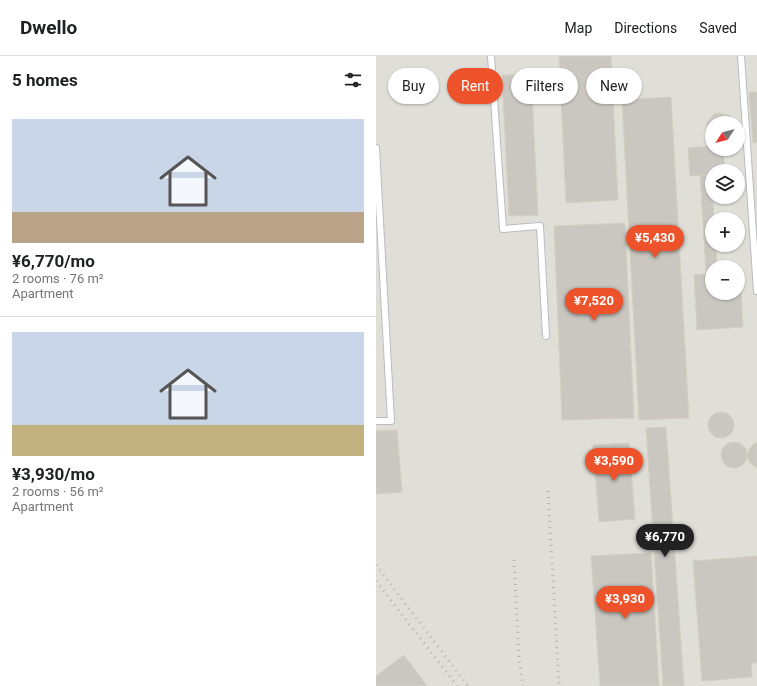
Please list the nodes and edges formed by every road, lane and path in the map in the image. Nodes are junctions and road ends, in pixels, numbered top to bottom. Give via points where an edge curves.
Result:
1 (491, 56) edge
2 (741, 56) edge
3 (376, 148) edge
4 (757, 291) edge
5 (546, 336) dead end
6 (376, 421) edge

1 - 5 lane via 503,229 540,226
2 - 4 lane
3 - 6 lane via 391,421

